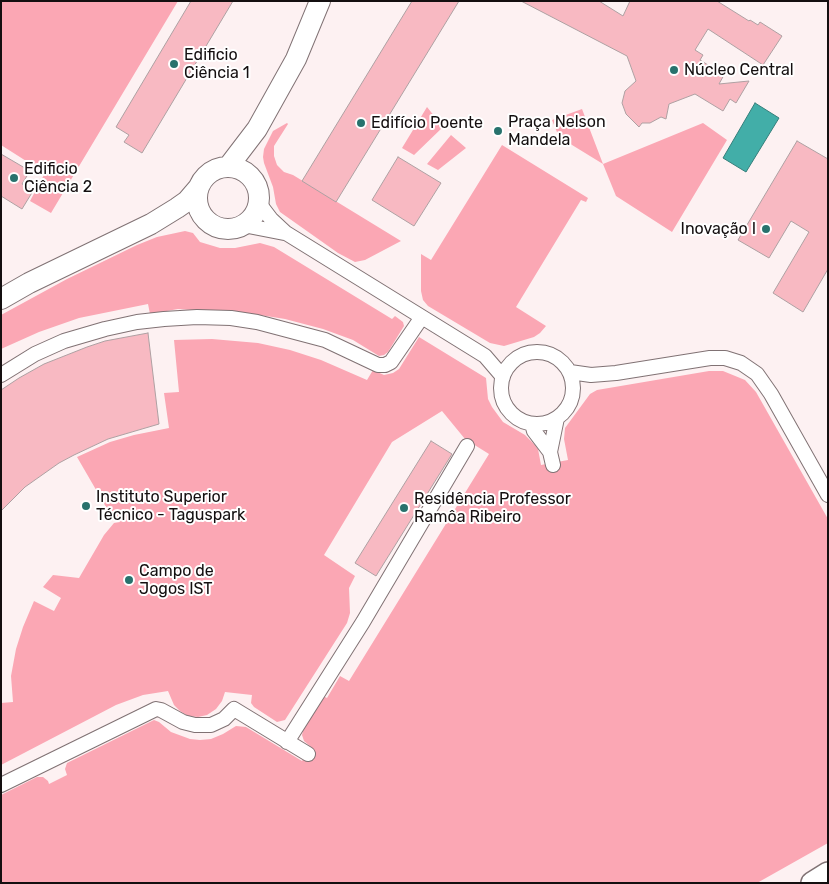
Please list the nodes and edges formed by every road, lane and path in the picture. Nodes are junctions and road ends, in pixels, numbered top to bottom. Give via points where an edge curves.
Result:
1 (320, 1) edge
2 (257, 129) junction
3 (228, 167) junction
4 (252, 179) junction
5 (199, 186) junction
6 (258, 202) junction
7 (208, 222) junction
8 (151, 224) junction
9 (243, 225) junction
10 (286, 233) junction
11 (1, 299) edge
12 (422, 317) junction
13 (485, 356) junction
14 (514, 359) junction
15 (570, 372) junction
16 (616, 373) junction
17 (1, 375) edge
18 (503, 377) junction
19 (573, 394) junction
20 (557, 418) junction
21 (532, 424) junction
22 (467, 446) dead end
23 (828, 496) edge
24 (286, 742) junction
25 (308, 754) dead end
26 (1, 784) edge
27 (828, 873) edge
28 (812, 883) edge

1 - 2 main road via 296,59
2 - 3 main road
2 - 4 main road via 251,158
3 - 4 main road via 241,170
3 - 5 main road via 210,172
4 - 6 main road
5 - 7 main road via 198,205
5 - 8 main road via 186,201
6 - 9 main road via 256,211
6 - 10 street
7 - 8 main road via 177,218
7 - 9 main road via 225,229
8 - 11 main road
9 - 10 street
10 - 12 street
12 - 13 street
12 - 17 street via 391,362 385,365 378,365 325,340 257,322 196,318 137,322 80,336 35,354
13 - 14 street
13 - 18 street
14 - 15 street via 535,351 548,353 560,358
14 - 18 street
15 - 16 street via 591,375
15 - 19 street
16 - 19 street via 588,382
16 - 23 street via 710,358 741,363 757,374 771,394
18 - 21 street via 502,392 507,407 517,418
19 - 20 street via 568,407
20 - 21 street
20 - 21 street via 552,458
22 - 24 street via 363,622
24 - 25 street
24 - 26 street via 234,709 211,725 195,726 156,709
27 - 28 main road

